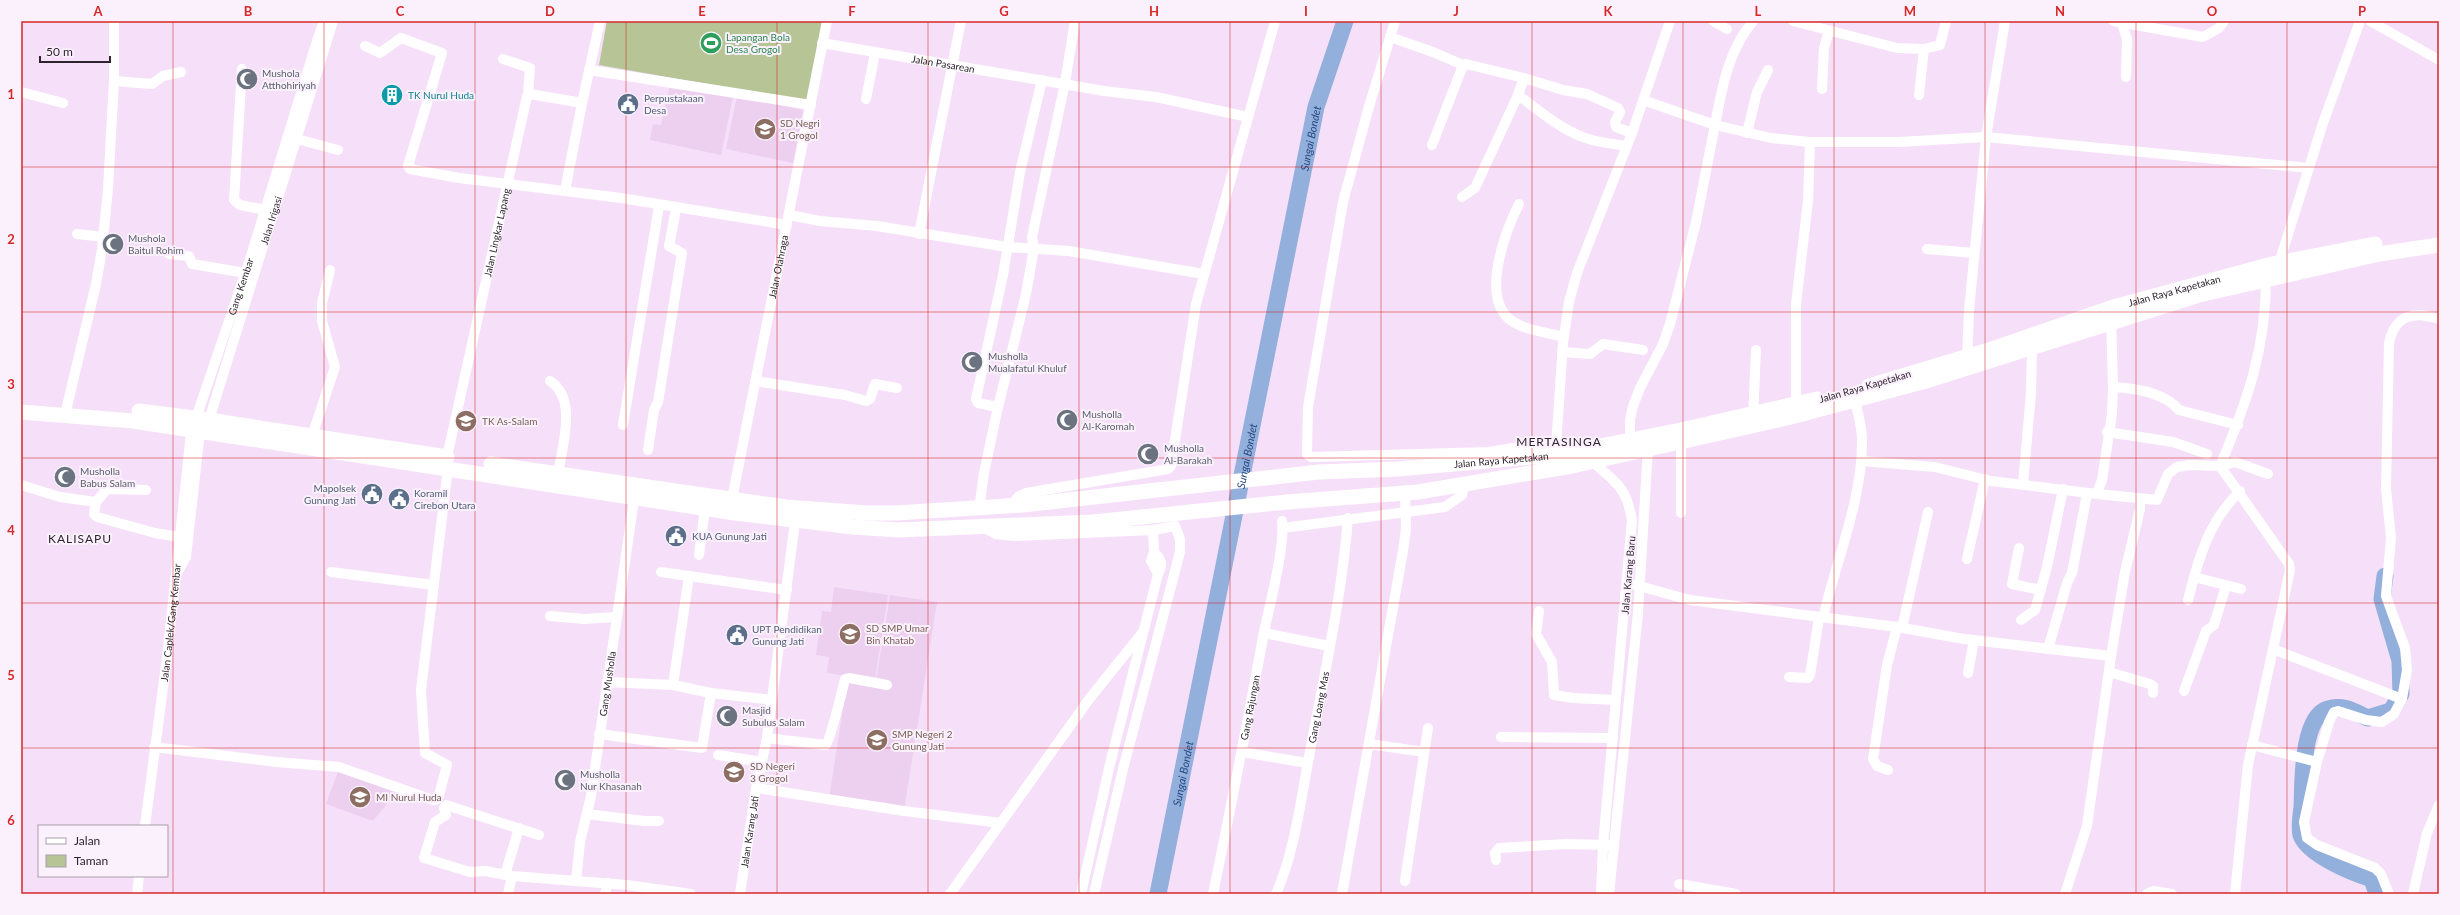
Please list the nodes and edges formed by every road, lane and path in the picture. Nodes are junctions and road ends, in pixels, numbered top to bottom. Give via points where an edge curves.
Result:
1 (114, 21) edge
2 (324, 21) edge
3 (334, 21) edge
4 (600, 21) edge
5 (827, 21) edge
6 (961, 21) edge
7 (1075, 21) edge
8 (1275, 21) edge
9 (1396, 21) edge
10 (1670, 21) edge
11 (1713, 21) edge
12 (1753, 21) edge
13 (1793, 21) edge
14 (1946, 21) edge
15 (2006, 21) edge
16 (2119, 21) edge
17 (2224, 21) edge
18 (2360, 21) edge
19 (2370, 21) edge
20 (1727, 29) dead end
21 (1829, 31) junction
22 (1390, 37) junction
23 (322, 43) junction
24 (822, 43) junction
25 (365, 46) dead end
26 (1924, 49) junction
27 (875, 53) junction
28 (2438, 55) edge
29 (503, 59) dead end
30 (1463, 65) junction
31 (952, 66) junction
32 (242, 69) dead end
33 (589, 70) junction
34 (1768, 70) dead end
35 (181, 72) dead end
36 (2126, 77) dead end
37 (1524, 78) junction
38 (1042, 80) junction
39 (114, 81) junction
40 (1065, 83) junction
41 (1822, 89) dead end
42 (21, 92) edge
43 (528, 94) junction
44 (1919, 94) dead end
45 (1518, 95) junction
46 (866, 99) dead end
47 (1643, 100) junction
48 (63, 103) dead end
49 (582, 103) junction
50 (811, 105) junction
51 (1248, 118) junction
52 (1712, 123) junction
53 (1632, 133) junction
54 (1747, 133) junction
55 (1986, 137) junction
56 (297, 139) junction
57 (1810, 142) junction
58 (1432, 145) dead end
59 (1626, 146) junction
60 (338, 150) dead end
61 (2309, 168) junction
62 (508, 184) junction
63 (565, 191) junction
64 (1462, 197) dead end
65 (1519, 204) dead end
66 (659, 206) junction
67 (676, 209) junction
68 (266, 210) junction
69 (788, 220) junction
70 (77, 234) dead end
71 (919, 234) junction
72 (2439, 234) edge
73 (103, 237) junction
74 (2439, 245) edge
75 (1007, 247) junction
76 (1034, 248) junction
77 (1927, 249) dead end
78 (1974, 253) junction
79 (169, 254) dead end
80 (2279, 263) junction
81 (330, 270) dead end
82 (246, 273) junction
83 (1204, 274) junction
84 (2266, 278) junction
85 (2110, 315) junction
86 (2439, 319) edge
87 (1564, 337) junction
88 (2032, 348) junction
89 (1643, 350) dead end
90 (1756, 350) dead end
91 (1562, 352) junction
92 (1967, 362) junction
93 (755, 380) junction
94 (550, 381) dead end
95 (2113, 387) junction
96 (897, 388) dead end
97 (1838, 399) junction
98 (1855, 399) junction
99 (21, 402) edge
100 (1796, 404) junction
101 (998, 407) junction
102 (66, 410) junction
103 (21, 412) edge
104 (1753, 420) junction
105 (198, 423) junction
106 (623, 425) dead end
107 (2238, 425) junction
108 (2107, 432) junction
109 (312, 436) junction
110 (1681, 436) junction
111 (1630, 441) junction
112 (1556, 448) junction
113 (1648, 448) junction
114 (648, 450) dead end
115 (2207, 454) dead end
116 (392, 455) junction
117 (1591, 455) junction
118 (1861, 461) junction
119 (455, 464) junction
120 (2220, 466) junction
121 (558, 474) junction
122 (2268, 474) dead end
123 (1985, 479) junction
124 (21, 484) edge
125 (2023, 484) junction
126 (1464, 485) junction
127 (2063, 489) junction
128 (146, 490) dead end
129 (635, 491) junction
130 (2240, 491) junction
131 (1405, 494) junction
132 (2092, 494) junction
133 (2140, 499) junction
134 (96, 502) junction
135 (731, 505) junction
136 (1009, 506) junction
137 (705, 508) junction
138 (979, 509) junction
139 (1406, 510) junction
140 (1928, 512) dead end
141 (1681, 513) dead end
142 (796, 514) junction
143 (1348, 518) junction
144 (984, 528) junction
145 (1153, 530) junction
146 (180, 537) junction
147 (2019, 548) dead end
148 (699, 555) dead end
149 (1967, 559) dead end
150 (331, 572) dead end
151 (661, 572) dead end
152 (689, 576) junction
153 (174, 577) junction
154 (2194, 577) junction
155 (434, 585) junction
156 (1634, 585) junction
157 (2226, 586) junction
158 (787, 590) junction
159 (2040, 590) junction
160 (2241, 590) dead end
161 (2188, 600) dead end
162 (1539, 611) dead end
163 (550, 616) dead end
164 (616, 616) junction
165 (1821, 618) junction
166 (2021, 620) dead end
167 (1900, 628) junction
168 (1144, 630) junction
169 (1264, 633) junction
170 (1974, 640) junction
171 (1329, 646) junction
172 (2048, 649) junction
173 (2273, 649) junction
174 (2111, 656) junction
175 (2109, 672) junction
176 (1968, 673) dead end
177 (1789, 677) dead end
178 (607, 682) junction
179 (673, 685) junction
180 (886, 685) dead end
181 (2184, 691) dead end
182 (712, 693) junction
183 (2153, 693) dead end
184 (2399, 698) junction
185 (772, 700) junction
186 (1622, 705) junction
187 (1428, 728) dead end
188 (599, 734) junction
189 (1501, 737) dead end
190 (767, 738) junction
191 (1613, 738) junction
192 (1369, 744) junction
193 (2252, 745) junction
194 (154, 747) junction
195 (1242, 752) junction
196 (1424, 752) junction
197 (718, 755) dead end
198 (762, 762) junction
199 (2315, 762) junction
200 (1308, 763) junction
201 (1888, 770) dead end
202 (756, 788) junction
203 (2438, 810) edge
204 (587, 814) junction
205 (659, 821) dead end
206 (1001, 823) junction
207 (145, 825) edge
208 (519, 828) junction
209 (538, 834) dead end
210 (1608, 845) junction
211 (1496, 860) dead end
212 (509, 876) junction
213 (139, 877) edge
214 (576, 881) junction
215 (1405, 881) dead end
216 (608, 883) junction
217 (1679, 884) dead end
218 (2069, 892) edge
219 (137, 894) edge
220 (508, 894) edge
221 (606, 894) edge
222 (691, 894) edge
223 (740, 894) edge
224 (950, 894) edge
225 (1081, 894) edge
226 (1094, 894) edge
227 (1213, 894) edge
228 (1276, 894) edge
229 (1342, 894) edge
230 (1601, 894) edge
231 (1610, 894) edge
232 (1736, 894) edge
233 (2147, 894) edge
234 (2172, 894) edge
235 (2235, 894) edge
236 (2389, 894) edge
237 (2413, 894) edge

1 - 39 street
2 - 23 street
3 - 23 street, Jalan Irigasi
4 - 33 street
5 - 24 street, Jalan Olahraga
6 - 31 street
7 - 40 street
8 - 51 street
9 - 22 street
10 - 47 street
11 - 20 street
12 - 52 street via 1736,47
13 - 21 street
14 - 26 street via 1940,45
15 - 55 street
16 - 17 street via 2203,38 2219,28
16 - 36 street via 2127,40
18 - 61 street
19 - 28 street
21 - 26 street via 1896,48
21 - 41 street via 1824,48
22 - 30 street
22 - 112 street via 1343,202 1308,407 1307,454 1311,457
23 - 56 street, Jalan Irigasi
23 - 68 street, Gang Kembar
24 - 27 street, Jalan Pasarean
24 - 50 street, Jalan Olahraga
25 - 62 street via 380,53 401,38 442,52 408,168
26 - 44 street
27 - 31 street, Jalan Pasarean
27 - 46 street
29 - 43 street, Jalan Lingkar Lapang via 530,68
30 - 37 street via 1474,65
30 - 58 street
31 - 38 street, Jalan Pasarean
31 - 71 street
32 - 68 street via 234,200 240,205
33 - 49 street
33 - 50 street
34 - 54 street via 1757,92
35 - 39 street via 163,76 152,84
37 - 45 street
37 - 53 street via 1563,90 1587,94 1618,108 1620,112 1615,122 1616,127
38 - 40 street, Jalan Pasarean
38 - 75 street via 1020,172
39 - 73 street
40 - 51 street, Jalan Pasarean via 1156,97
40 - 76 street via 1032,237
42 - 48 street
43 - 49 street
43 - 62 street, Jalan Lingkar Lapang
45 - 59 street via 1571,131 1592,140
45 - 64 street via 1475,188
47 - 52 street
47 - 53 street
49 - 63 street
50 - 69 street, Jalan Olahraga
51 - 83 street
52 - 54 street
52 - 111 street via 1696,222 1670,324 1633,406
53 - 59 street
54 - 57 street
55 - 57 street via 1892,142
55 - 61 street
55 - 78 street
56 - 60 street
56 - 105 street, Jalan Irigasi
57 - 100 street via 1808,201 1796,304
59 - 87 street via 1577,273
61 - 80 street
62 - 63 street
62 - 119 street, Jalan Lingkar Lapang
63 - 66 street
65 - 87 street via 1508,226 1499,260 1497,286 1500,306 1506,316 1520,324
66 - 67 street
66 - 106 street
67 - 69 street
67 - 114 street via 669,246 682,253
68 - 82 street, Gang Kembar
69 - 71 street via 877,226
69 - 93 street, Jalan Olahraga
70 - 73 street
71 - 75 street
72 - 80 highway, Jalan Raya Kapetakan
73 - 102 street via 96,284
74 - 84 highway, Jalan Raya Kapetakan via 2379,254
75 - 76 street
75 - 101 street via 991,336 976,399 978,403
76 - 83 street via 1069,251
76 - 101 street via 1026,294
77 - 78 street
78 - 92 street
79 - 82 street via 188,256 192,264
80 - 85 highway, Jalan Raya Kapetakan
81 - 109 street via 322,303 322,321 334,367
82 - 105 street, Gang Kembar
83 - 136 street via 1191,331 1171,466 1168,469 1026,493
84 - 85 highway, Jalan Raya Kapetakan
84 - 107 street via 2266,315 2262,337 2252,383
85 - 88 highway, Jalan Raya Kapetakan
85 - 92 highway, Jalan Raya Kapetakan
85 - 95 street
86 - 184 street via 2423,314 2404,319 2394,328 2389,343 2386,489 2391,538 2386,596 2405,648 2407,670
87 - 91 street
88 - 92 highway, Jalan Raya Kapetakan
88 - 125 street via 2032,379
89 - 91 street via 1603,344 1590,354
90 - 104 street
91 - 112 street
92 - 97 highway, Jalan Raya Kapetakan
92 - 98 highway, Jalan Raya Kapetakan
93 - 96 street via 866,401 870,399 875,384
93 - 135 street, Jalan Olahraga
94 - 121 street via 556,385 565,399 565,426
95 - 107 street via 2135,388 2174,403 2179,410
95 - 108 street via 2111,421
97 - 98 highway, Jalan Raya Kapetakan
97 - 100 highway, Jalan Raya Kapetakan
97 - 104 highway, Jalan Raya Kapetakan
98 - 118 street via 1862,437
99 - 102 highway
100 - 104 highway, Jalan Raya Kapetakan
101 - 138 street
102 - 103 highway
102 - 105 highway
104 - 110 highway, Jalan Raya Kapetakan
105 - 109 highway
105 - 116 highway
105 - 146 street, Jalan Caplek/Gang Kembar
105 - 153 street via 186,557
107 - 120 street
108 - 115 street via 2173,442
108 - 132 street via 2105,461
109 - 116 highway
110 - 111 highway, Jalan Raya Kapetakan
110 - 113 highway, Jalan Raya Kapetakan
110 - 141 street
111 - 117 highway, Jalan Raya Kapetakan
112 - 117 highway, Jalan Raya Kapetakan
112 - 136 highway, Jalan Raya Kapetakan via 1398,469 1319,472
113 - 117 highway, Jalan Raya Kapetakan via 1620,454
113 - 156 street
116 - 119 highway
117 - 126 highway
117 - 156 street, Jalan Karang Baru via 1601,471 1614,480 1628,500 1632,520
118 - 123 street via 1935,467
118 - 165 street via 1850,519
119 - 121 highway
119 - 129 highway
119 - 155 street, Jalan Lingkar Lapang
120 - 122 street via 2237,462
120 - 130 street
120 - 133 street via 2176,467 2168,474 2159,499
121 - 129 highway
123 - 125 street
123 - 149 street
124 - 134 street via 60,497
125 - 127 street
126 - 131 highway
126 - 139 street via 1462,495 1444,507
127 - 132 street
127 - 159 street
128 - 134 street via 107,489
129 - 135 highway
129 - 137 highway
129 - 164 street, Gang Musholla
130 - 154 street via 2223,509 2209,532 2202,546
130 - 173 street via 2290,566
131 - 139 street
131 - 144 highway via 1093,522
132 - 133 street
132 - 172 street via 2072,573
133 - 174 street via 2140,509 2124,572
134 - 146 street via 94,514 97,517
135 - 137 highway
135 - 142 highway
136 - 138 highway, Jalan Raya Kapetakan
137 - 148 street
138 - 142 highway, Jalan Raya Kapetakan
139 - 143 street
139 - 192 street via 1398,581
140 - 167 street
142 - 144 highway via 898,530
142 - 158 street, Jalan Karang Jati
143 - 169 street, Gang Rajungan via 1282,524
143 - 171 street, Gang Loang Mas
144 - 145 street via 996,534 1014,536
145 - 168 street via 1154,552 1151,561 1158,574
145 - 226 street via 1175,526 1180,539 1180,552 1123,769
146 - 153 street, Jalan Caplek/Gang Kembar
147 - 159 street via 2012,584
150 - 155 street
151 - 152 street
152 - 158 street
152 - 179 street
153 - 194 street, Jalan Caplek/Gang Kembar via 167,657
154 - 157 street
154 - 161 street
155 - 194 street, Jalan Lingkar Lapang via 421,701 425,753 446,765 436,800 339,767
156 - 165 street via 1690,600
156 - 186 street, Jalan Karang Baru
156 - 186 street
157 - 160 street
157 - 181 street via 2220,612 2213,626 2206,631
158 - 185 street, Jalan Karang Jati
159 - 166 street via 2034,613
162 - 186 street via 1536,634 1551,656 1554,695
163 - 164 street via 584,619
164 - 178 street, Gang Musholla
165 - 167 street
165 - 177 street via 1810,675 1808,678
167 - 170 street
167 - 201 street via 1888,665 1873,759 1877,766
168 - 206 street via 1120,658
168 - 225 street
169 - 171 street
169 - 195 street, Gang Rajungan
170 - 172 street
170 - 176 street
171 - 200 street, Gang Loang Mas
172 - 174 street
173 - 184 street
173 - 193 street
174 - 175 street
175 - 183 street via 2150,684 2153,686
175 - 218 street via 2087,826
178 - 179 street
178 - 188 street, Gang Musholla
179 - 182 street
180 - 190 street via 845,679 840,705 835,713 826,745
182 - 185 street
182 - 188 street via 702,748
184 - 199 street via 2394,714 2382,722 2334,712 2328,722
185 - 190 street, Jalan Karang Jati
186 - 191 street
186 - 210 street
187 - 196 street
188 - 204 street, Gang Musholla
189 - 191 street
190 - 198 street, Jalan Karang Jati
191 - 210 street
192 - 196 street
192 - 229 street
193 - 199 street
193 - 235 street
194 - 207 street, Jalan Caplek/Gang Kembar
195 - 200 street
195 - 227 street, Gang Rajungan
196 - 215 street
197 - 198 street
198 - 202 street, Jalan Karang Jati
199 - 236 street via 2304,822 2307,838 2317,845 2375,868 2381,874
200 - 228 street, Gang Loang Mas via 1287,863
202 - 206 street via 904,812
202 - 223 street, Jalan Karang Jati
203 - 237 street via 2426,833
204 - 205 street
204 - 214 street, Gang Musholla via 580,842
206 - 224 street
208 - 209 street
208 - 212 street
208 - 212 street via 446,804 446,815 435,822 425,850 426,860 470,872 485,871
210 - 211 street via 1566,844 1499,848 1495,853
210 - 230 street
210 - 231 street
212 - 214 street
212 - 220 street
213 - 219 street
214 - 216 street
216 - 221 street
216 - 222 street
217 - 232 street
233 - 234 street via 2153,891

